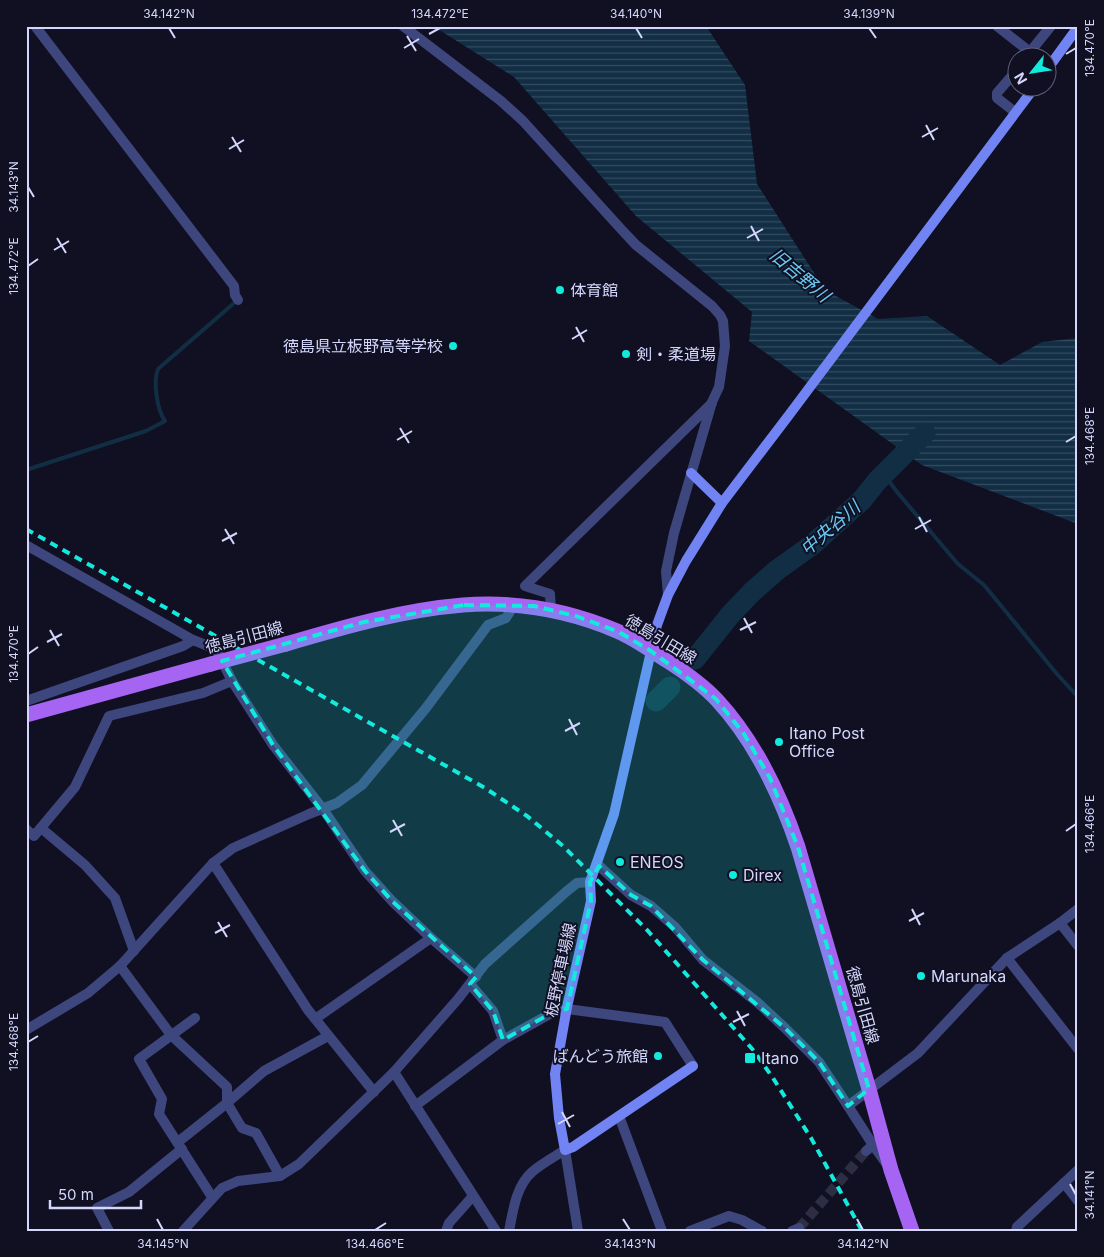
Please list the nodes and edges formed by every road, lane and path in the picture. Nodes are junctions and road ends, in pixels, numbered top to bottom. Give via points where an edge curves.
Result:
1 (35, 26) edge
2 (403, 26) edge
3 (997, 26) edge
4 (1051, 26) edge
5 (1078, 27) edge
6 (1021, 48) edge
7 (1034, 48) edge
8 (1056, 57) edge
9 (1006, 83) edge
10 (1026, 98) edge
11 (1012, 117) junction
12 (238, 300) dead end
13 (712, 402) junction
14 (691, 473) junction
15 (722, 503) junction
16 (26, 545) edge
17 (668, 595) junction
18 (514, 605) junction
19 (551, 610) junction
20 (193, 640) junction
21 (651, 651) junction
22 (232, 681) junction
23 (29, 706) edge
24 (323, 809) junction
25 (41, 828) junction
26 (26, 829) edge
27 (213, 863) junction
28 (597, 864) junction
29 (590, 882) junction
30 (1078, 909) edge
31 (1060, 923) junction
32 (431, 938) junction
33 (1078, 946) edge
34 (134, 951) junction
35 (1007, 958) junction
36 (120, 966) junction
37 (473, 980) junction
38 (567, 1009) junction
39 (195, 1018) dead end
40 (315, 1019) junction
41 (26, 1030) edge
42 (171, 1035) junction
43 (328, 1036) junction
44 (503, 1040) junction
45 (1078, 1049) edge
46 (394, 1072) junction
47 (869, 1089) junction
48 (374, 1092) junction
49 (227, 1103) junction
50 (415, 1106) junction
51 (848, 1106) junction
52 (619, 1116) junction
53 (180, 1146) junction
54 (565, 1150) junction
55 (891, 1170) junction
56 (1078, 1170) edge
57 (280, 1176) junction
58 (1064, 1182) junction
59 (473, 1196) junction
60 (212, 1197) junction
61 (1078, 1200) edge
62 (1018, 1230) edge
63 (109, 1231) edge
64 (183, 1231) edge
65 (446, 1231) edge
66 (496, 1231) edge
67 (509, 1231) edge
68 (578, 1231) edge
69 (662, 1231) edge
70 (690, 1231) edge
71 (762, 1231) edge
72 (912, 1231) edge

1 - 12 street via 234,286
2 - 13 street via 523,121 636,245 720,315 725,346 719,387
3 - 6 street
4 - 7 street
5 - 8 street
9 - 11 street via 997,93 997,98
10 - 11 street, 板野停車場線
11 - 15 street, 板野停車場線
13 - 14 street
13 - 19 street via 525,586 550,594
14 - 15 street
14 - 17 street via 666,572
15 - 17 street, 板野停車場線 via 699,537
16 - 20 street
17 - 21 street, 板野停車場線
18 - 19 main road, 徳島引田線
18 - 23 main road, 徳島引田線, bridge via 464,605 417,610 211,664
18 - 24 street via 506,618 488,625 426,708 362,785
19 - 21 main road, 徳島引田線 via 619,632
20 - 22 street via 216,649
20 - 23 street
21 - 28 street, 板野停車場線 via 614,814
21 - 47 main road, 徳島引田線 via 692,677 716,699 744,734 770,778 798,847
22 - 24 street via 273,745
22 - 25 street via 203,693 109,716 75,787
24 - 27 street via 233,848
24 - 32 street via 365,871
25 - 26 street via 34,836
25 - 34 street via 86,865 115,898
27 - 34 street
27 - 40 street
28 - 29 street, 板野停車場線
28 - 51 street via 632,895 651,906 675,927 703,960 786,1028 818,1062
29 - 37 street via 577,883 567,891 500,949
29 - 38 street, 板野停車場線 via 591,902
30 - 31 street
31 - 33 street
31 - 35 street
32 - 37 street
32 - 40 street
34 - 36 street
35 - 45 street
35 - 47 street via 918,1053
36 - 41 street via 88,993
36 - 42 street
37 - 44 street via 493,1011
37 - 46 street
38 - 44 street via 557,1010
38 - 52 street via 665,1022 693,1066
38 - 54 street, 板野停車場線 via 555,1074
39 - 42 street
40 - 43 street
42 - 49 street via 227,1087
42 - 53 street via 139,1059 162,1099 159,1114
43 - 48 street
43 - 49 street via 264,1071
44 - 50 street
46 - 48 street
46 - 50 street
47 - 51 street
47 - 55 main road, 徳島引田線
48 - 57 street via 299,1164
49 - 53 street
49 - 57 street via 242,1128 256,1133
50 - 59 street
51 - 55 street via 870,1148
52 - 54 street
52 - 69 street
53 - 60 street
53 - 63 street via 129,1192 97,1208
54 - 67 street via 531,1173 522,1184
54 - 68 street
55 - 72 main road, 徳島引田線
56 - 58 street
57 - 60 street via 238,1181
58 - 61 street
58 - 62 street
59 - 65 street via 449,1223
59 - 66 street
60 - 64 street
70 - 71 street via 729,1216

